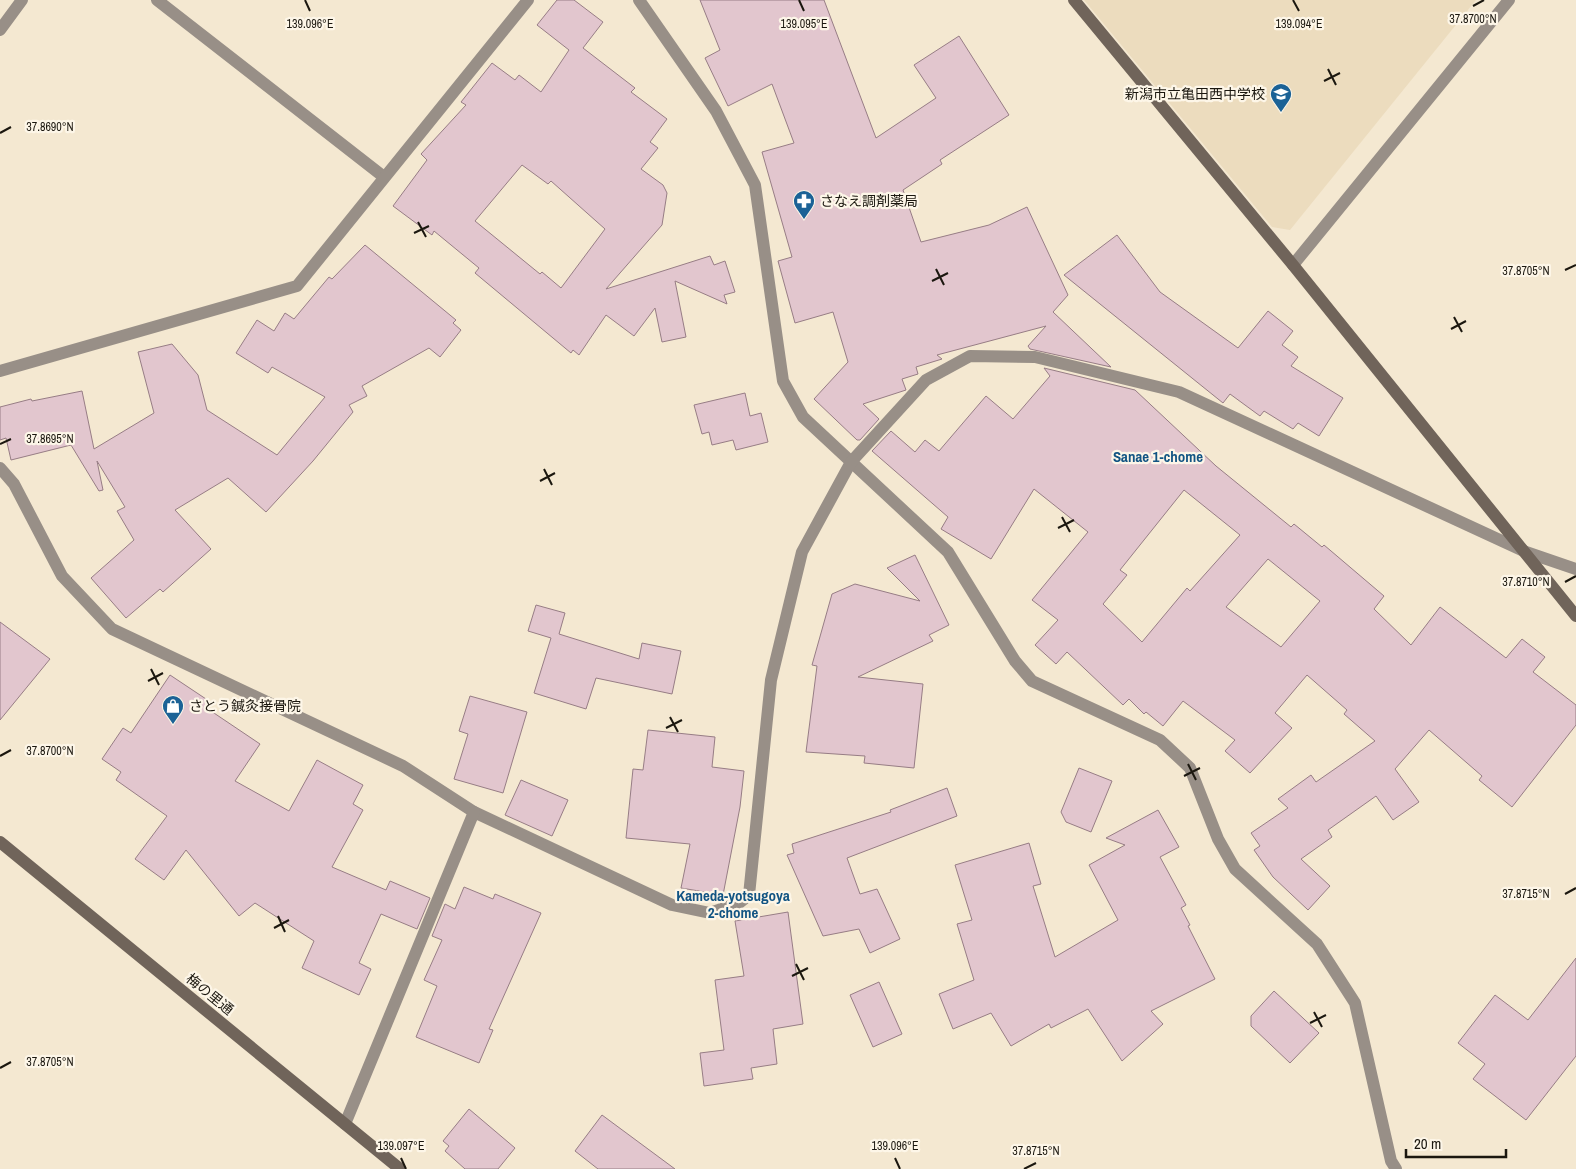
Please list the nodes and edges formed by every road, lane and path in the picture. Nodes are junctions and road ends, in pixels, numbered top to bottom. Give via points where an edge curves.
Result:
1 (22, 0) edge
2 (157, 0) edge
3 (528, 0) edge
4 (639, 0) edge
5 (1074, 0) edge
6 (1509, 0) edge
7 (0, 30) edge
8 (384, 178) junction
9 (1293, 265) junction
10 (0, 371) edge
11 (851, 462) junction
12 (0, 468) edge
13 (1526, 552) junction
14 (1576, 569) edge
15 (1576, 616) edge
16 (474, 812) junction
17 (0, 842) edge
18 (345, 1124) junction
19 (400, 1169) edge
20 (1396, 1169) edge

1 - 7 street
2 - 8 street
3 - 8 street
4 - 11 street via 716,110 755,185 783,381 803,417
5 - 9 street
6 - 9 street
8 - 10 street via 297,286
9 - 13 street
11 - 13 street via 926,380 970,356 1035,357 1179,392
11 - 16 street via 802,552 771,680 749,895 740,903 710,913 672,905
11 - 20 street via 948,552 1015,661 1032,681 1160,740 1190,768 1218,839 1235,868 1317,944 1355,1003 1391,1161
12 - 16 street via 14,484 62,576 112,629 403,766
13 - 14 street
13 - 15 street
16 - 18 street
17 - 18 street, 梅の里通
18 - 19 street, 梅の里通

